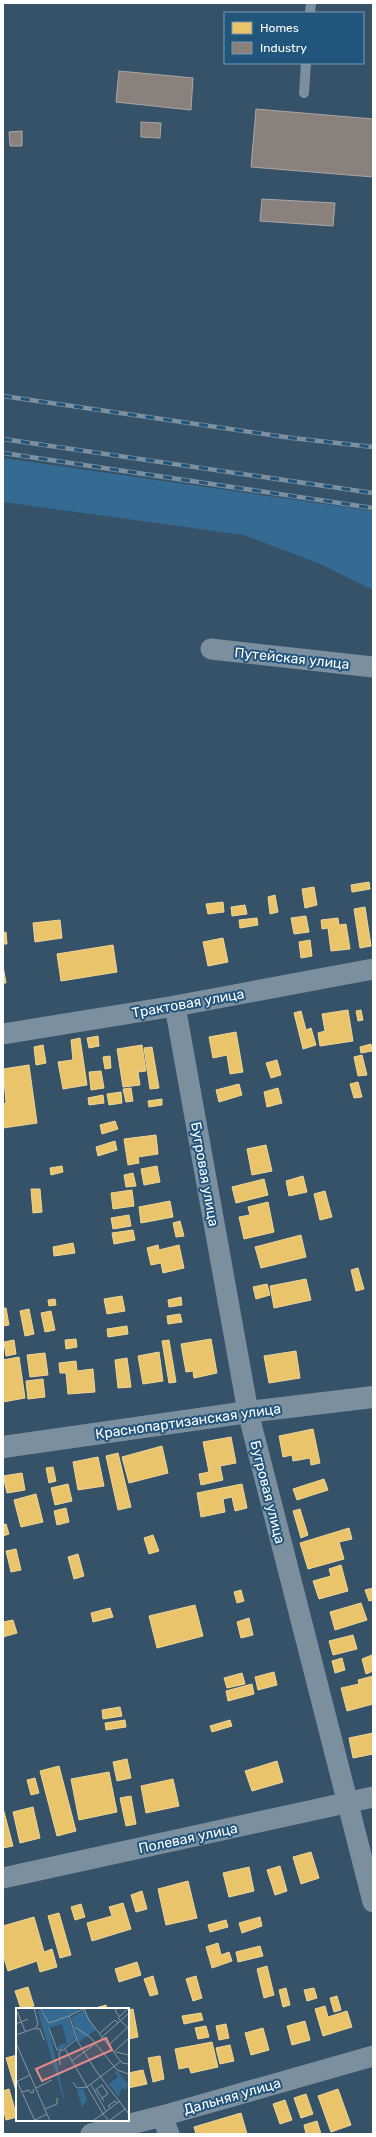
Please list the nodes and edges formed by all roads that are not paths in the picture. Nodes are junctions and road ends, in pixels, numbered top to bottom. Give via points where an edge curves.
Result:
1 (306, 64) edge
2 (304, 93) dead end
3 (211, 649) dead end
4 (373, 667) edge
5 (373, 969) edge
6 (175, 1006) junction
7 (3, 1034) edge
8 (373, 1397) edge
9 (248, 1412) junction
10 (3, 1447) edge
11 (373, 1797) edge
12 (347, 1803) junction
13 (3, 1878) edge
14 (373, 1902) edge
15 (373, 2056) edge
16 (166, 2125) edge
17 (91, 2134) edge

1 - 2 lane
3 - 4 street, Путейская улица
5 - 6 street, Трактовая улица
6 - 7 street, Трактовая улица
6 - 9 street, Бугровая улица
8 - 9 street, Краснопартизанская улица
9 - 10 street, Краснопартизанская улица
9 - 12 street, Бугровая улица
11 - 12 street, Полевая улица
12 - 13 street, Полевая улица
12 - 14 street, Бугровая улица
15 - 16 street, Дальняя улица
16 - 17 street, Дальняя улица

